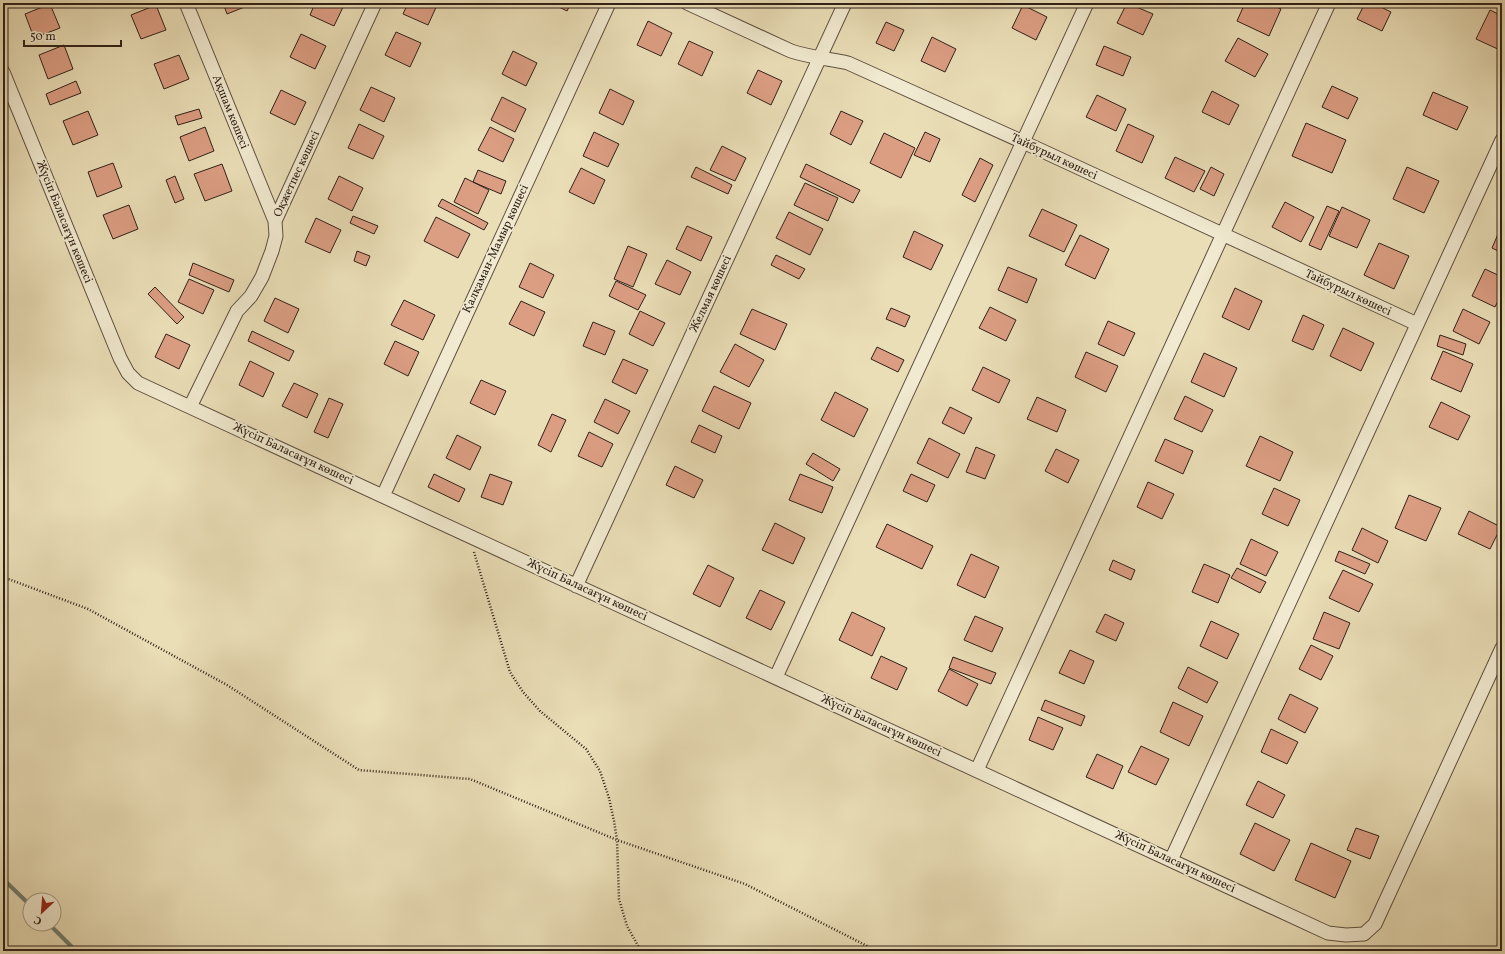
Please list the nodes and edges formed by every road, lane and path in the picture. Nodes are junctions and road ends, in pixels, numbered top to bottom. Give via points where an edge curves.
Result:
1 (186, 3) edge
2 (375, 3) edge
3 (609, 3) edge
4 (687, 3) edge
5 (845, 3) edge
6 (1087, 3) edge
7 (1329, 3) edge
8 (820, 57) junction
9 (3, 72) edge
10 (1502, 140) edge
11 (1023, 142) junction
12 (275, 221) junction
13 (1222, 235) junction
14 (1417, 324) junction
15 (190, 407) junction
16 (383, 496) junction
17 (469, 536) junction
18 (3, 576) edge
19 (576, 586) junction
20 (1502, 648) edge
21 (776, 677) junction
22 (977, 770) junction
23 (617, 840) junction
24 (1171, 860) junction
25 (641, 951) edge
26 (877, 951) edge

1 - 12 street, Ақшам көшесі
2 - 12 street, Оқжетпес көшесі
3 - 16 street, Қалқаман-Мамыр көшесі
4 - 8 street, Тайбурыл көшесі via 791,51
5 - 8 street, Желмая көшесі
6 - 11 street
7 - 13 street
8 - 11 street, Тайбурыл көшесі via 848,63
8 - 19 street, Желмая көшесі
9 - 15 street, Жүсіп Баласағұн көшесі via 128,373 138,383
10 - 14 street
11 - 13 street, Тайбурыл көшесі
11 - 21 street
12 - 15 street, Оқжетпес көшесі via 276,236 262,277 251,296 237,311
13 - 14 street, Тайбурыл көшесі
13 - 22 street
14 - 24 street
15 - 16 street, Жүсіп Баласағұн көшесі
16 - 17 street, Жүсіп Баласағұн көшесі
17 - 19 street, Жүсіп Баласағұн көшесі
17 - 23 path via 510,672 540,711 586,749 600,771 609,798
18 - 23 path via 88,609 227,685 359,770 470,779
19 - 21 street, Жүсіп Баласағұн көшесі
20 - 24 street, Жүсіп Баласағұн көшесі via 1375,924 1364,934 1328,932
21 - 22 street, Жүсіп Баласағұн көшесі
22 - 24 street, Жүсіп Баласағұн көшесі
23 - 25 path via 619,899 627,926
23 - 26 path via 745,884

